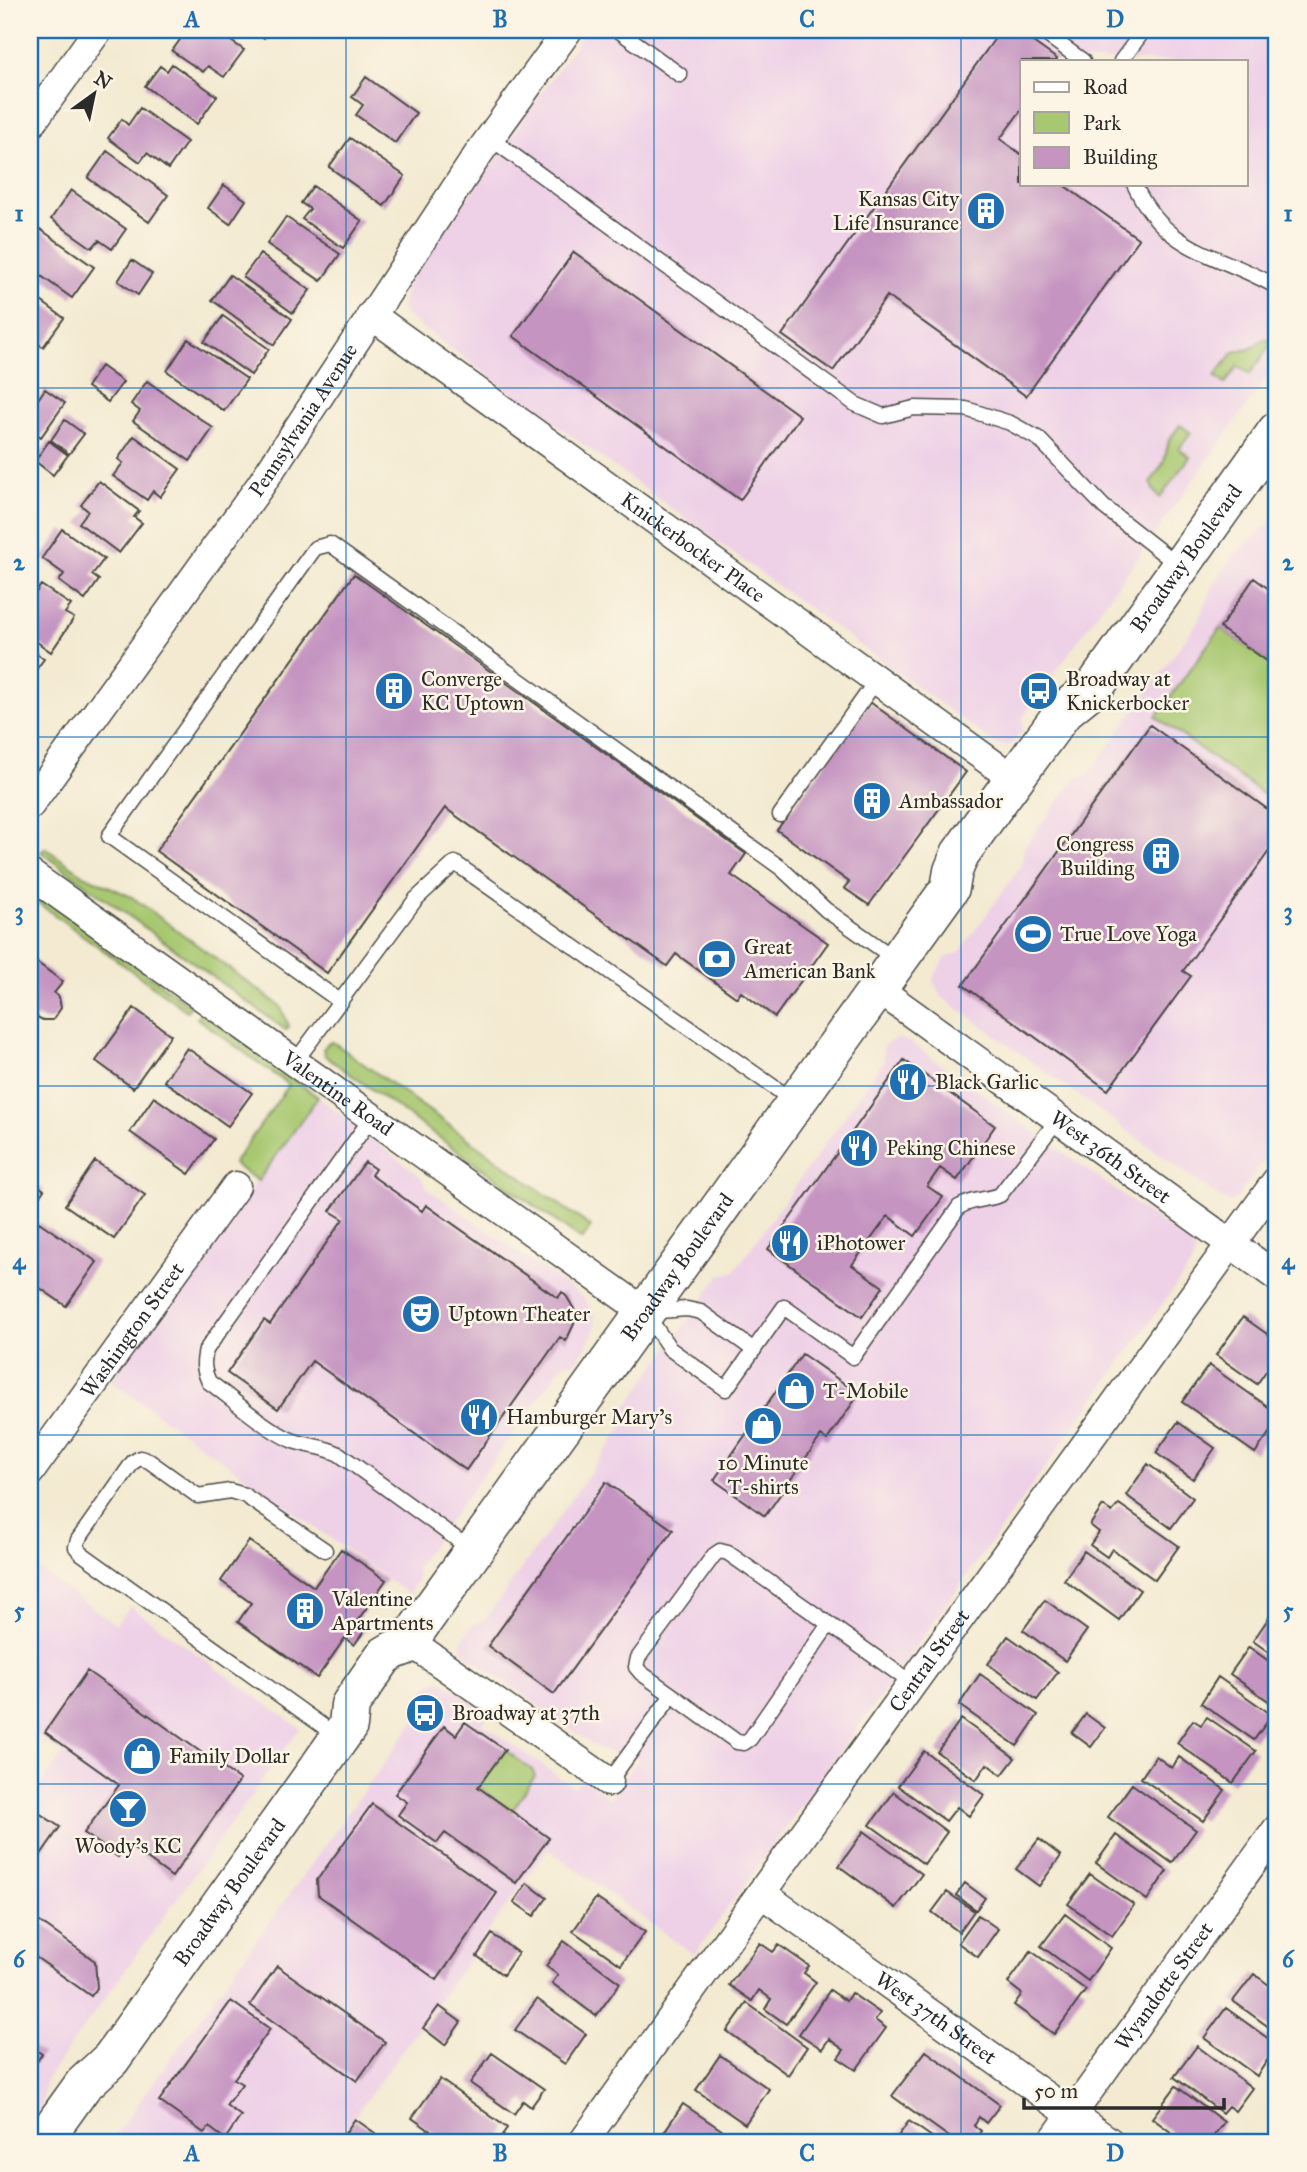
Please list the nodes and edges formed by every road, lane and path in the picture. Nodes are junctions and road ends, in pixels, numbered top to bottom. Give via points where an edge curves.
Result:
1 (97, 30) edge
2 (568, 30) edge
3 (618, 30) edge
4 (1040, 30) edge
5 (1144, 30) edge
6 (1082, 60) edge
7 (1122, 60) edge
8 (680, 75) dead end
9 (30, 125) edge
10 (490, 138) junction
11 (1136, 186) edge
12 (1277, 287) edge
13 (371, 316) junction
14 (1277, 431) edge
15 (1180, 567) junction
16 (876, 681) junction
17 (1096, 685) junction
18 (1014, 779) junction
19 (30, 805) edge
20 (780, 815) dead end
21 (30, 874) edge
22 (950, 888) junction
23 (888, 975) junction
24 (341, 1002) junction
25 (295, 1062) junction
26 (796, 1102) junction
27 (372, 1117) junction
28 (1058, 1119) junction
29 (1277, 1180) edge
30 (236, 1186) dead end
31 (1232, 1244) junction
32 (1277, 1277) edge
33 (645, 1312) junction
34 (754, 1350) junction
35 (30, 1472) edge
36 (325, 1550) dead end
37 (474, 1551) junction
38 (829, 1624) junction
39 (407, 1644) junction
40 (913, 1684) junction
41 (672, 1695) junction
42 (344, 1732) junction
43 (609, 1782) joint
44 (1277, 1829) edge
45 (761, 1893) junction
46 (111, 2060) junction
47 (1072, 2115) junction
48 (42, 2142) edge
49 (65, 2142) edge
50 (583, 2142) edge
51 (1052, 2142) edge
52 (1110, 2142) edge

1 - 9 street
2 - 10 street, Pennsylvania Avenue
3 - 8 lane
4 - 6 lane
5 - 7 lane
10 - 13 street, Pennsylvania Avenue
10 - 15 lane via 855,404 883,416 914,408 967,408 1039,439 1104,507
11 - 12 lane via 1158,221 1179,240
13 - 16 street, Knickerbocker Place
13 - 19 street, Pennsylvania Avenue via 260,486
14 - 15 main road, Broadway Boulevard
15 - 17 main road, Broadway Boulevard
16 - 18 street, Knickerbocker Place
16 - 20 lane
17 - 18 main road, Broadway Boulevard via 1064,710
17 - 22 main road, Broadway Boulevard via 1084,725 1053,770 982,868
18 - 22 main road, Broadway Boulevard via 960,854
21 - 25 street, Valentine Road
22 - 23 main road, Broadway Boulevard
23 - 24 lane via 781,868 330,544 315,548 109,836
23 - 26 main road, Broadway Boulevard
23 - 28 street, West 36th Street
24 - 25 lane
24 - 26 lane via 416,899 455,863
25 - 27 street, Valentine Road
26 - 33 main road, Broadway Boulevard
27 - 33 street, Valentine Road
27 - 37 lane via 206,1350 204,1370 209,1382 276,1431 339,1454
28 - 31 street, West 36th Street
28 - 34 lane via 1000,1195 959,1207 853,1357 784,1307
29 - 31 street, Central Street
30 - 35 street, Washington Street
31 - 32 street, West 36th Street
31 - 40 street, Central Street
33 - 34 lane via 701,1312
33 - 34 lane via 670,1349 726,1389
33 - 37 main road, Broadway Boulevard
36 - 42 lane via 244,1495 230,1491 198,1496 140,1458 75,1547 137,1595
37 - 39 main road, Broadway Boulevard
38 - 40 lane
38 - 41 lane via 744,1743
38 - 41 lane via 720,1551 638,1658 636,1667 641,1673
39 - 42 main road, Broadway Boulevard via 384,1656 350,1705
39 - 43 street
40 - 45 street, Central Street
41 - 43 lane
42 - 46 main road, Broadway Boulevard
44 - 47 street, Wyandotte Street
45 - 47 street, West 37th Street
45 - 50 street, Central Street
46 - 48 main road, Broadway Boulevard via 83,2085
46 - 49 main road, Broadway Boulevard via 93,2104
47 - 51 street, Wyandotte Street
47 - 52 street, West 37th Street

